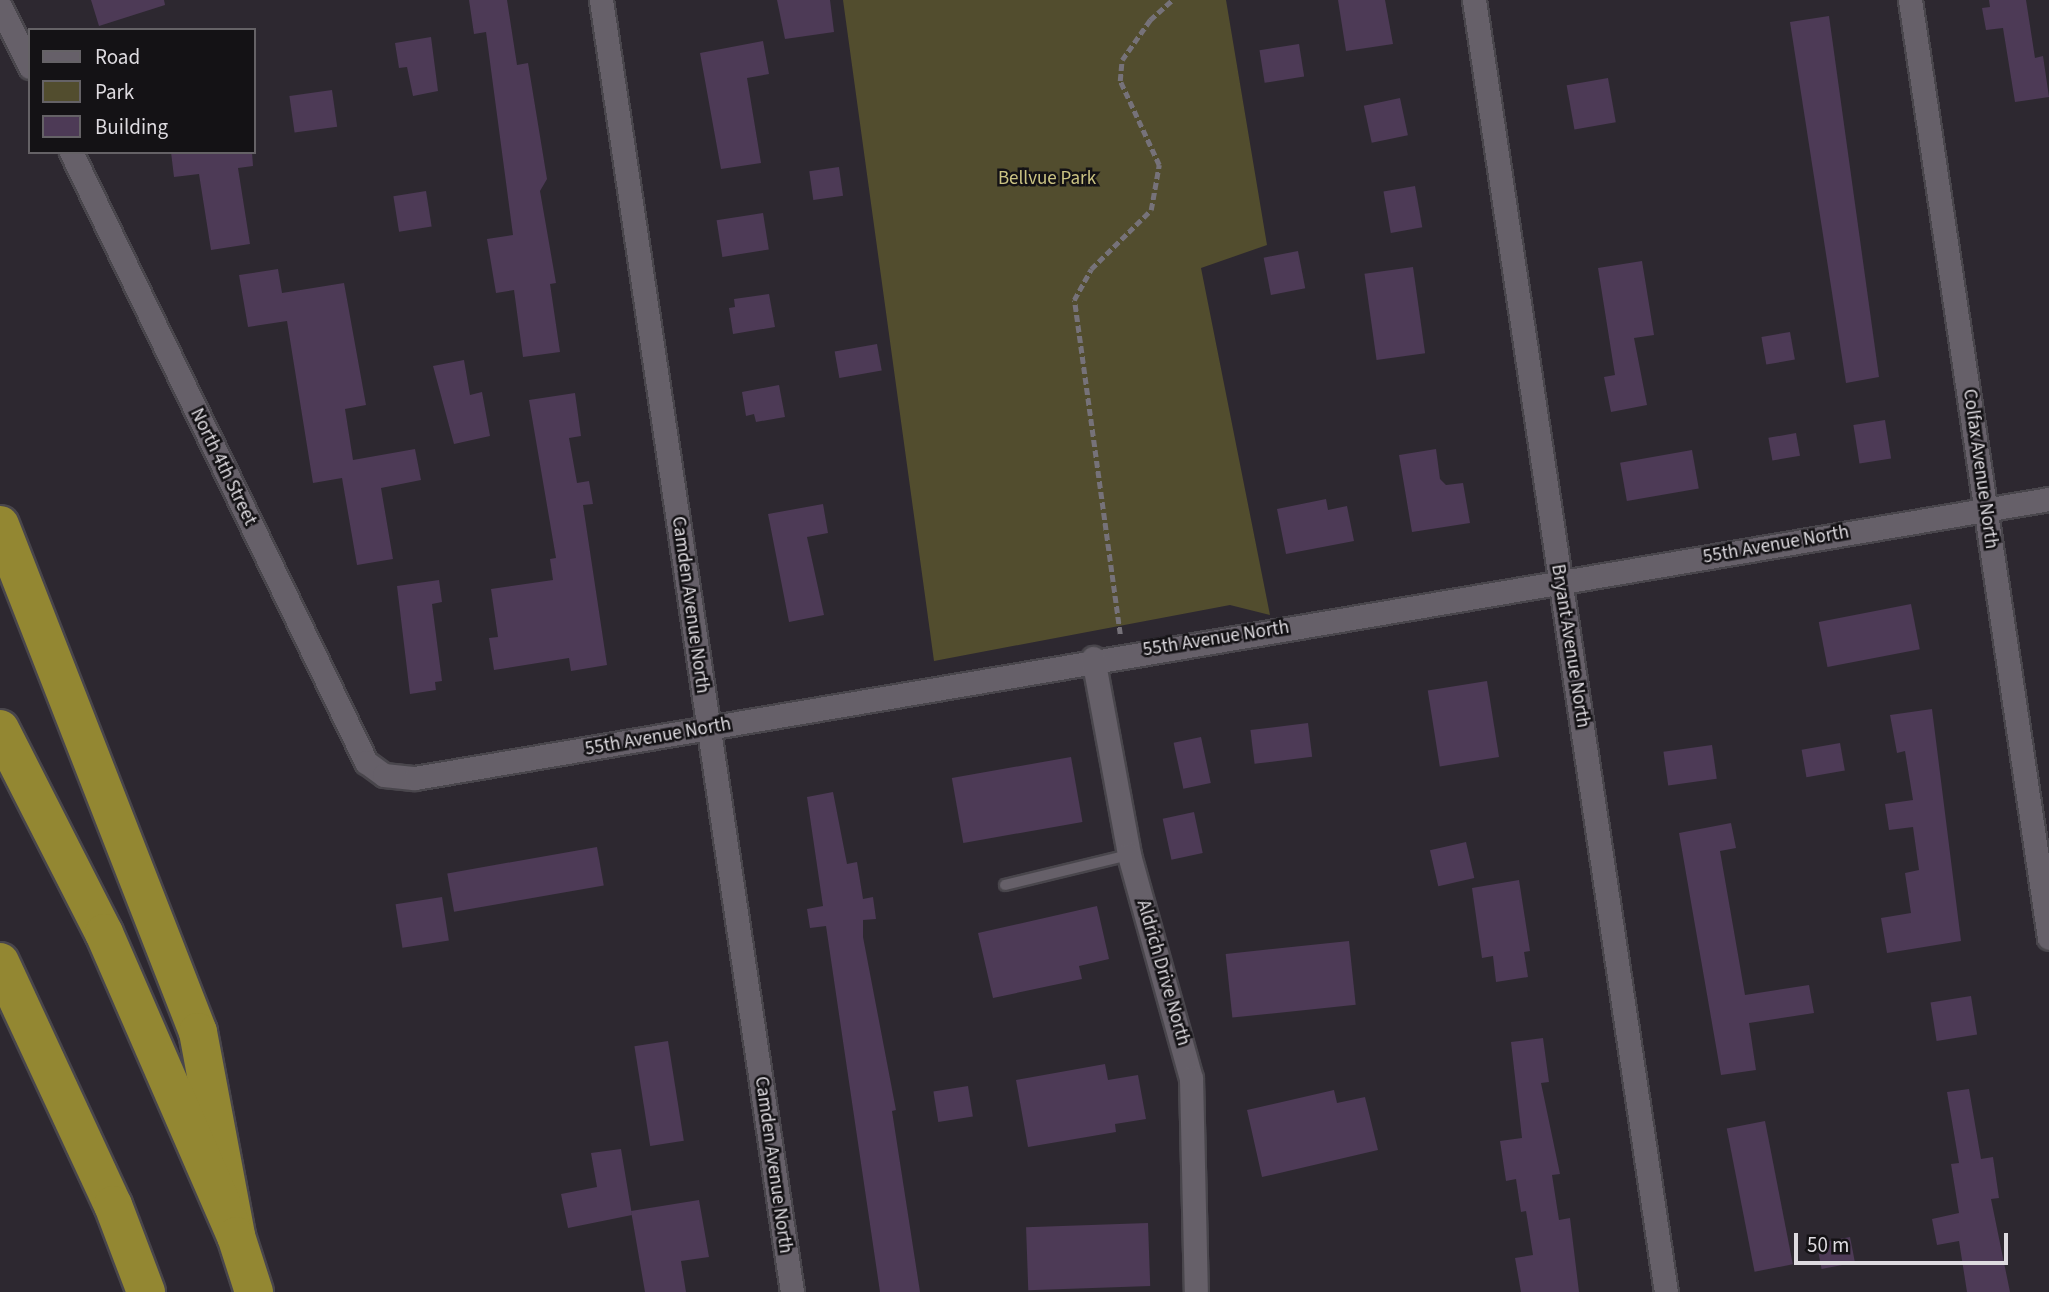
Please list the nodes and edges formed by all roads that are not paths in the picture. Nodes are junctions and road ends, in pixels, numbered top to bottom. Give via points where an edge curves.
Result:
1 (601, 0) edge
2 (1474, 0) edge
3 (1910, 0) edge
4 (0, 5) edge
5 (28, 63) edge
6 (72, 154) edge
7 (2049, 499) edge
8 (1986, 510) junction
9 (0, 525) edge
10 (1560, 581) junction
11 (1093, 658) junction
12 (708, 728) junction
13 (0, 729) edge
14 (384, 775) joint
15 (1129, 855) junction
16 (1005, 885) dead end
17 (2049, 938) edge
18 (4, 973) edge
19 (236, 1236) junction
20 (146, 1292) edge
21 (254, 1292) edge
22 (792, 1292) edge
23 (1196, 1292) edge
24 (1666, 1292) edge

1 - 12 street, Camden Avenue North
2 - 10 street, Bryant Avenue North
3 - 8 street, Colfax Avenue North
4 - 5 street
6 - 14 street, North 4th Street via 366,762
7 - 8 street, 55th Avenue North
8 - 10 street, 55th Avenue North
8 - 17 street, Colfax Avenue North
9 - 19 highway via 198,1032
10 - 11 street, 55th Avenue North
10 - 24 street, Bryant Avenue North
11 - 12 street, 55th Avenue North
11 - 15 street, Aldrich Drive North
12 - 14 street, 55th Avenue North via 415,778
12 - 22 street, Camden Avenue North
13 - 19 highway via 104,933
15 - 16 lane
15 - 23 street, Aldrich Drive North via 1191,1078
18 - 20 highway
19 - 21 highway

